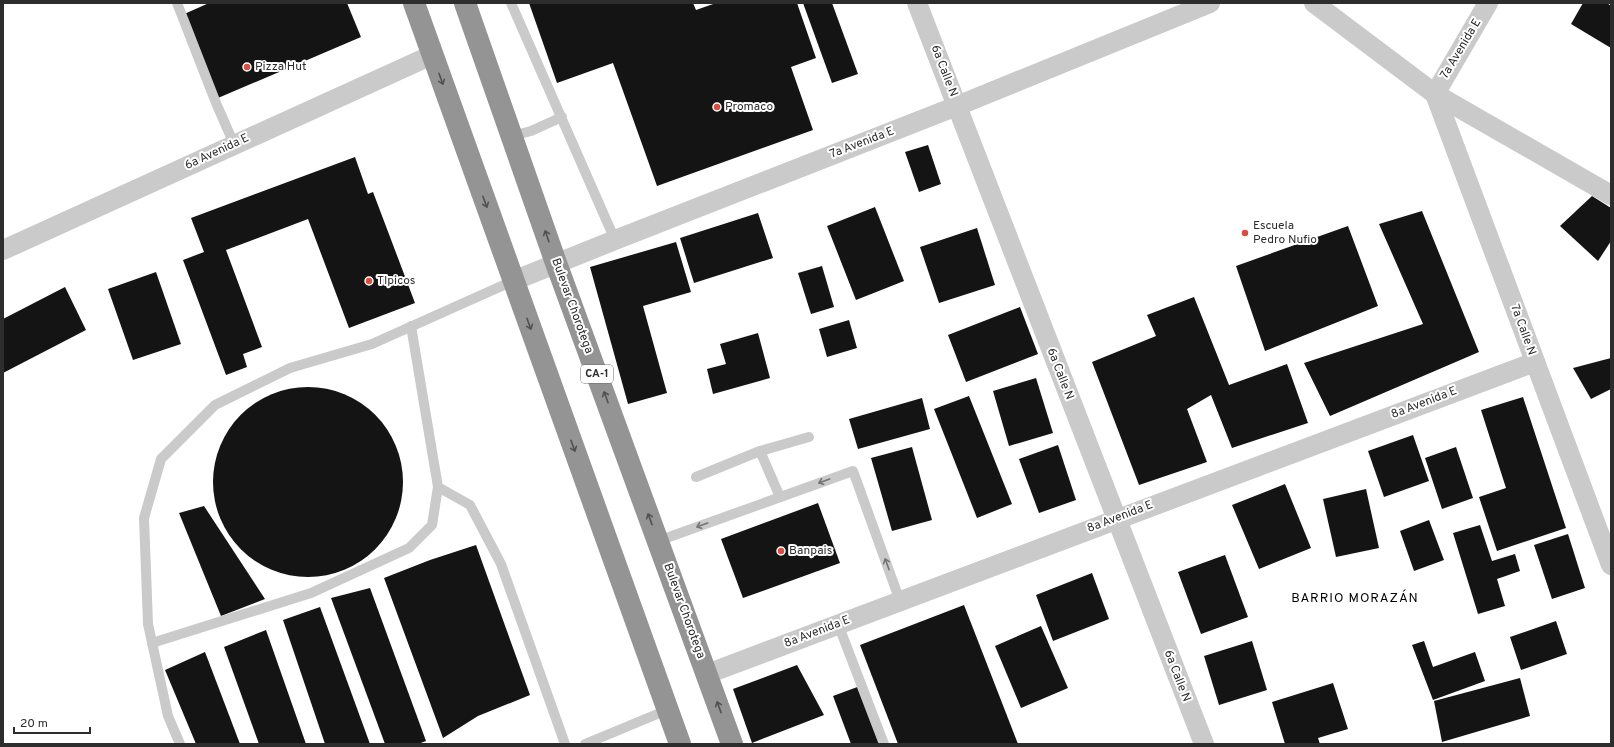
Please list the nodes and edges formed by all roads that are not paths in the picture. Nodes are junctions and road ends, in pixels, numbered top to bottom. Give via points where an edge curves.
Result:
1 (176, 3) edge
2 (414, 3) edge
3 (465, 3) edge
4 (511, 3) edge
5 (917, 3) edge
6 (1210, 3) edge
7 (1314, 3) edge
8 (1488, 3) edge
9 (432, 55) junction
10 (1435, 94) junction
11 (957, 106) junction
12 (562, 117) junction
13 (512, 136) junction
14 (234, 144) junction
15 (1611, 195) edge
16 (615, 240) junction
17 (3, 250) edge
18 (556, 263) junction
19 (513, 281) junction
20 (411, 326) junction
21 (1535, 362) junction
22 (809, 437) dead end
23 (760, 451) junction
24 (696, 477) dead end
25 (438, 487) junction
26 (780, 497) junction
27 (1116, 519) junction
28 (658, 541) junction
29 (1611, 565) edge
30 (900, 601) junction
31 (838, 624) junction
32 (152, 643) junction
33 (707, 674) junction
34 (667, 710) junction
35 (180, 744) edge
36 (565, 744) edge
37 (585, 744) edge
38 (680, 744) edge
39 (732, 744) edge
40 (884, 744) edge
41 (1204, 744) edge

1 - 14 lane
2 - 9 highway
3 - 13 highway, Bulevar Chorotega / CA-1
4 - 12 lane
5 - 11 street, 6a Calle N
6 - 11 street, 7a Avenida E
7 - 10 street
8 - 10 street, 7a Avenida E
9 - 14 street, 6a Avenida E
9 -> 19 highway
10 - 15 street
10 - 21 street, 7a Calle N
11 - 16 street, 7a Avenida E
11 - 27 street, 6a Calle N
12 - 13 lane via 531,131
12 - 16 lane
18 -> 13 highway, Bulevar Chorotega / CA-1
14 - 17 street, 6a Avenida E
16 - 18 street, 7a Avenida E
18 - 19 street, 7a Avenida E
28 -> 18 highway, Bulevar Chorotega / CA-1
19 - 20 lane
19 -> 34 highway
20 - 25 lane
20 - 32 lane via 372,344 290,368 215,405 161,459 144,518 148,624
21 - 27 street, 8a Avenida E
21 - 29 street, 7a Calle N
22 - 23 lane
23 - 24 lane
23 - 26 lane
25 - 32 lane via 432,525 409,548 312,593
25 - 36 lane via 470,505 501,564
26 -> 28 lane
30 -> 26 lane via 853,470
27 - 30 street, 8a Avenida E
27 - 41 street, 6a Calle N
28 - 33 highway, Bulevar Chorotega / CA-1
30 - 31 street, 8a Avenida E
31 - 33 street, 8a Avenida E
31 - 40 lane
32 - 35 lane via 168,716
39 -> 33 highway, Bulevar Chorotega / CA-1
34 - 37 lane
34 - 38 highway

